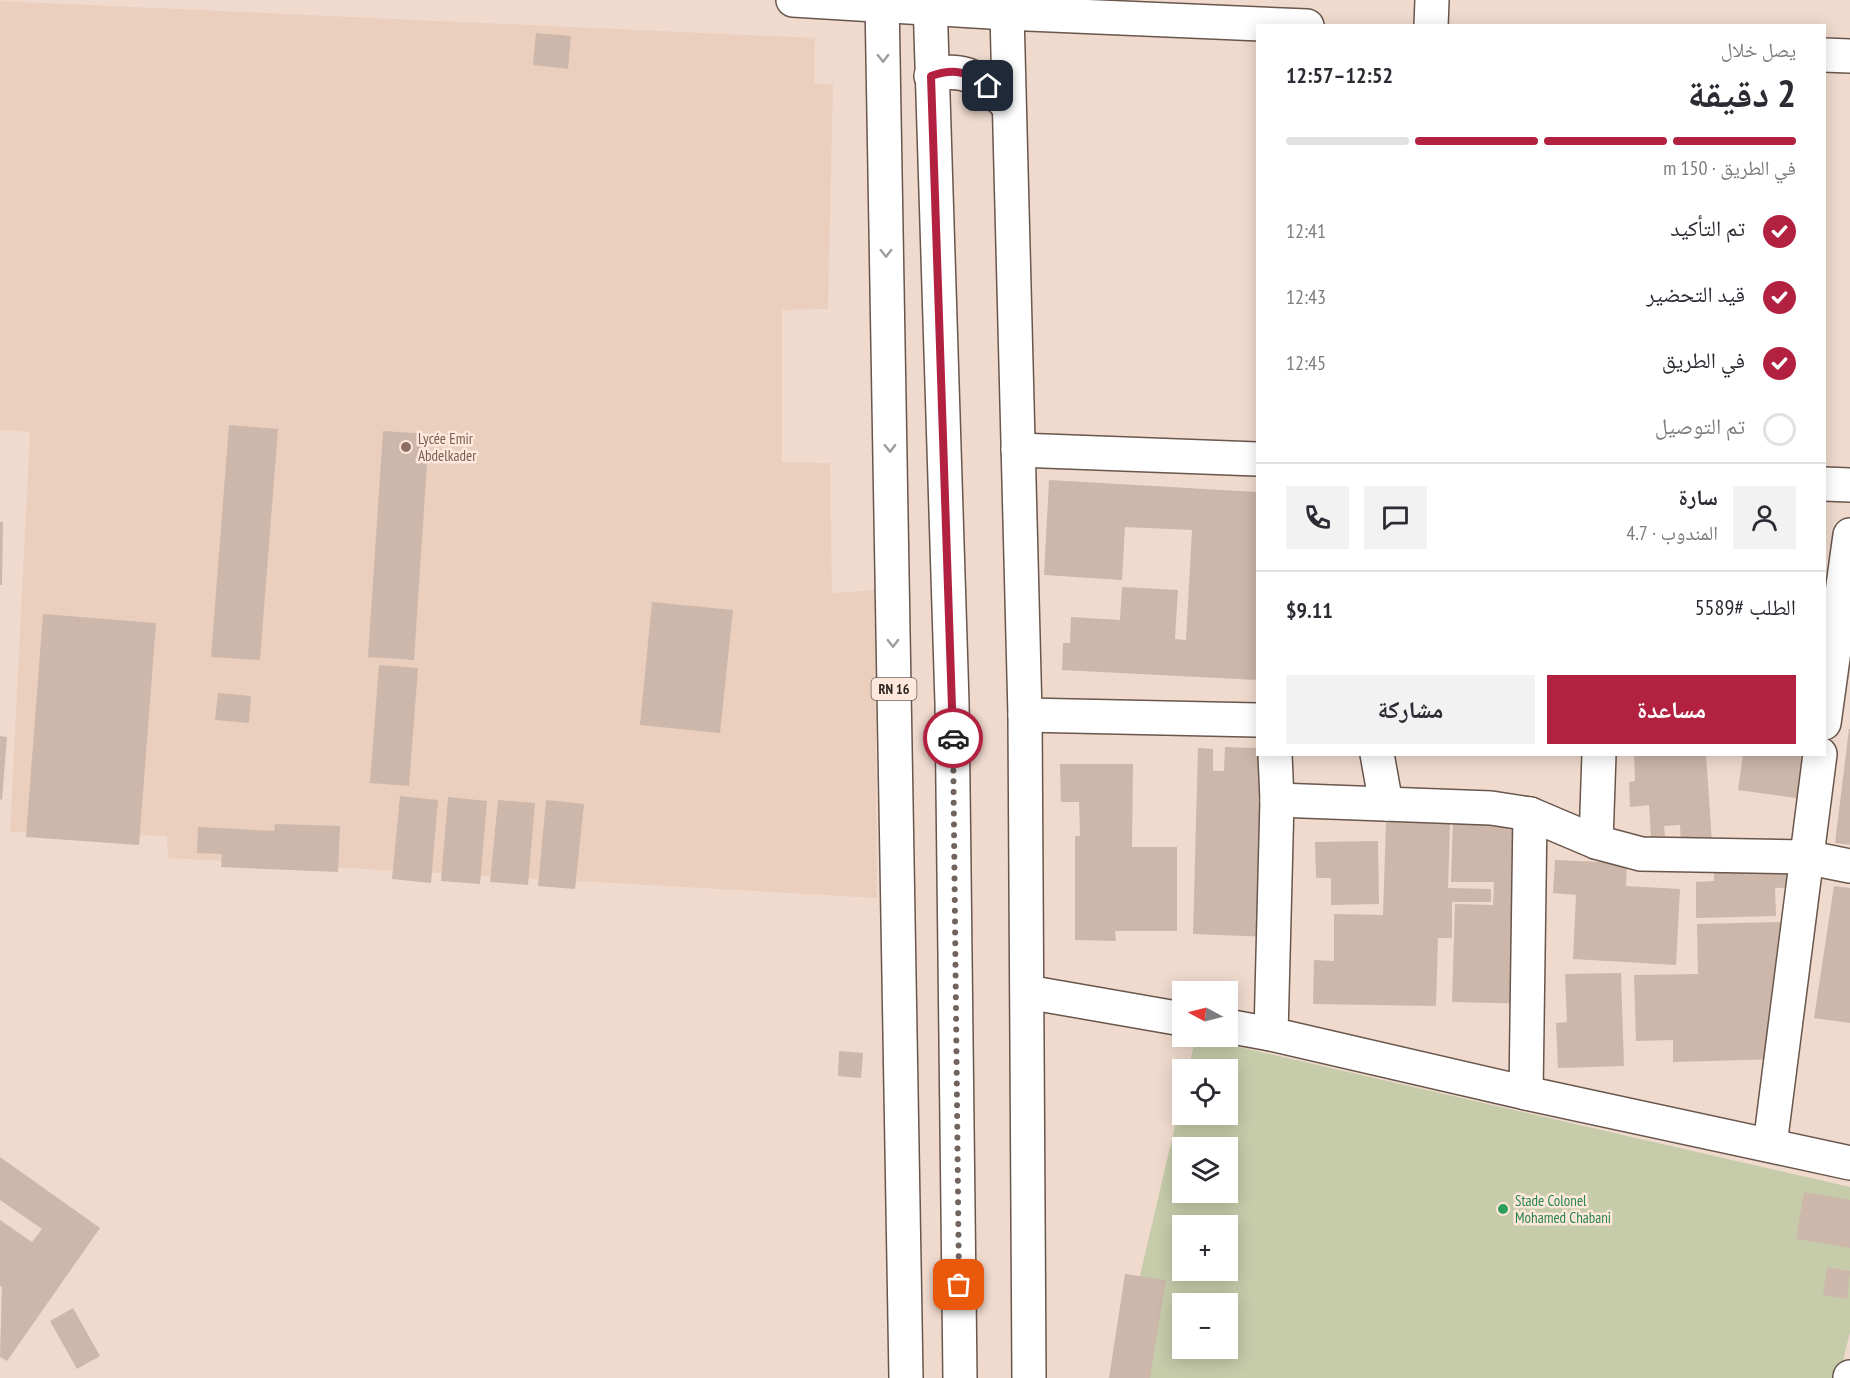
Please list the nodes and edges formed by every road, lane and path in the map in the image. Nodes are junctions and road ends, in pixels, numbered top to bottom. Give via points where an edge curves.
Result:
1 (793, 0) edge
2 (1432, 0) edge
3 (882, 3) edge
4 (930, 4) edge
5 (1007, 13) junction
6 (1261, 24) edge
7 (1431, 24) edge
8 (1826, 55) edge
9 (1850, 56) edge
10 (931, 76) junction
11 (1009, 106) junction
12 (1017, 450) junction
13 (1256, 459) edge
14 (1826, 484) edge
15 (1850, 485) edge
16 (1850, 535) edge
17 (1826, 709) edge
18 (1026, 715) junction
19 (1256, 720) edge
20 (1275, 756) edge
21 (1377, 756) edge
22 (1599, 756) edge
23 (1820, 756) edge
24 (1278, 800) junction
25 (1386, 804) junction
26 (1530, 814) junction
27 (1596, 842) junction
28 (1805, 857) junction
29 (1850, 866) edge
30 (1027, 992) junction
31 (1172, 1016) edge
32 (1238, 1028) edge
33 (1271, 1034) junction
34 (1526, 1093) junction
35 (1770, 1145) junction
36 (1850, 1163) edge
37 (906, 1378) edge
38 (960, 1378) edge
39 (1029, 1378) edge

1 - 3 street
2 - 7 street
3 - 4 street
3 -> 37 street, RN 16
4 - 5 street
4 - 10 street
5 - 6 street
5 - 11 street
8 - 9 street
10 - 11 street via 947,70 970,75
10 - 38 street via 952,704
11 - 12 street
12 - 13 street
12 - 18 street
14 - 15 street
16 - 17 street
18 - 19 street
18 - 30 street
20 - 24 street
21 - 25 street
22 - 27 street
23 - 28 street
24 - 25 street
24 - 33 street
25 - 26 street via 1491,808
26 - 27 street
26 - 34 street
27 - 28 street via 1641,854
28 - 29 street
28 - 35 street
30 - 31 street
30 - 39 street
32 - 33 street
33 - 34 street
34 - 35 street
35 - 36 street

